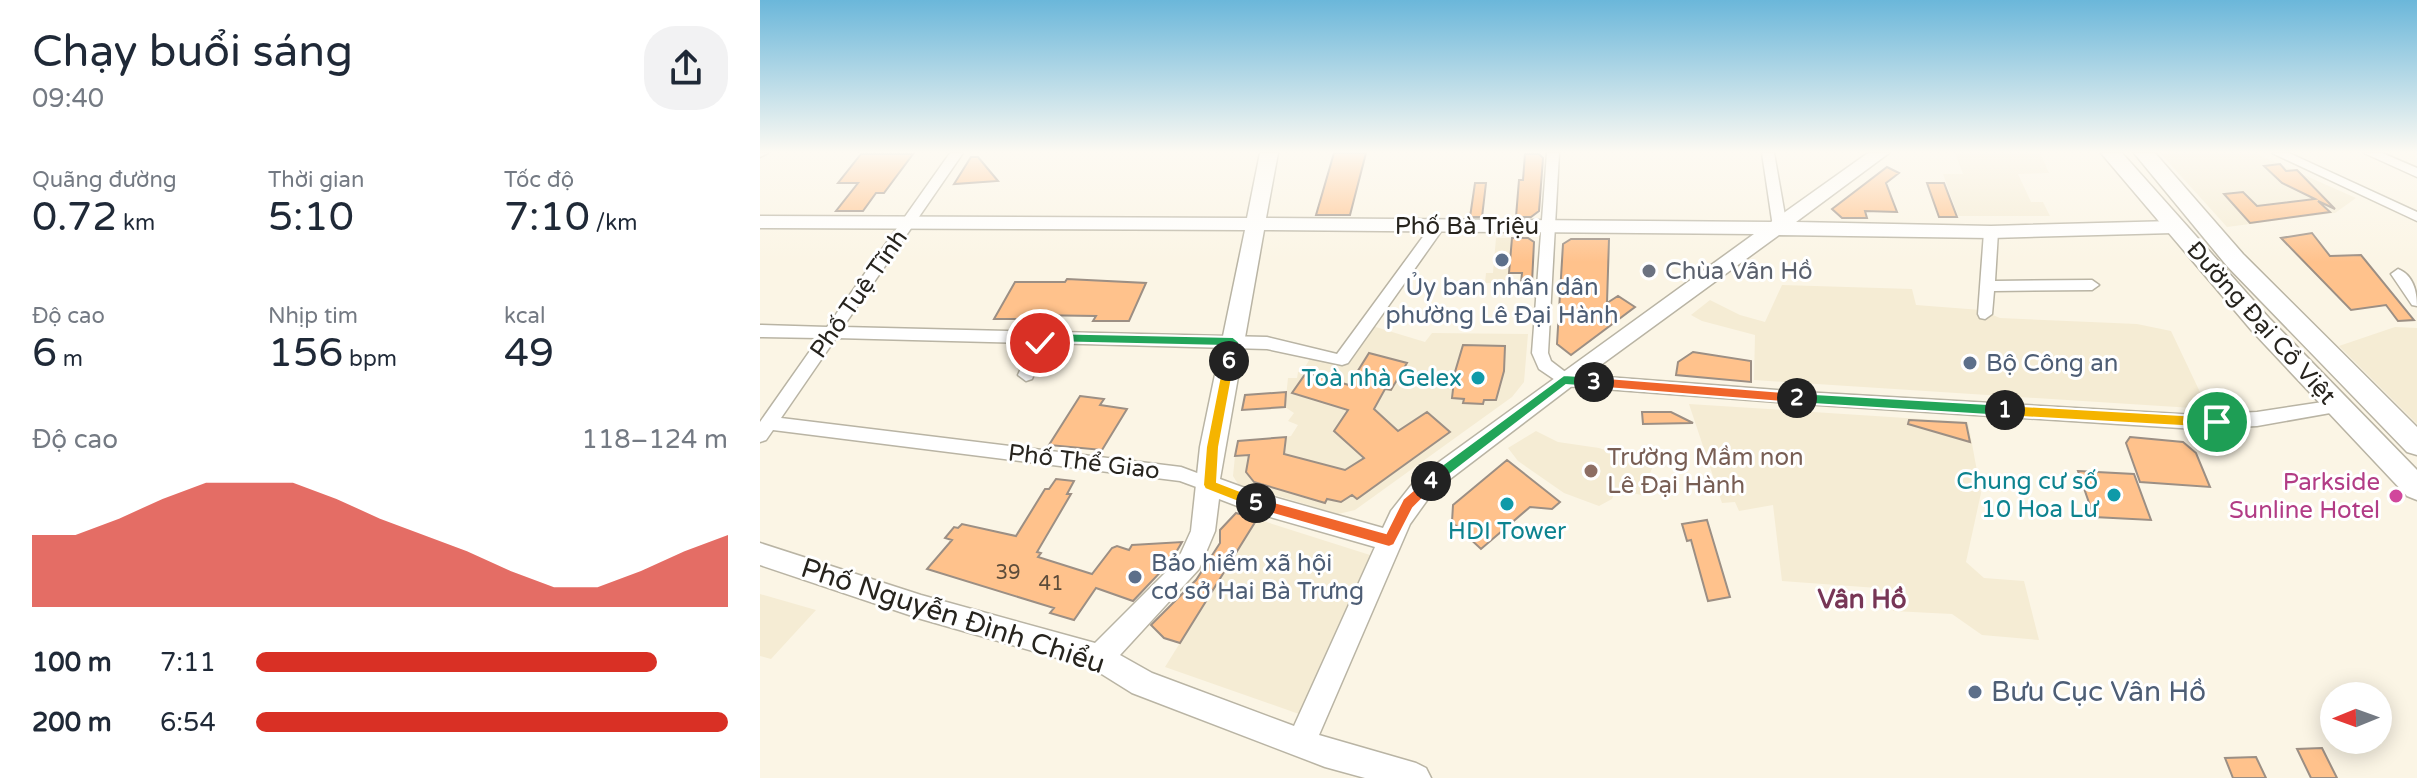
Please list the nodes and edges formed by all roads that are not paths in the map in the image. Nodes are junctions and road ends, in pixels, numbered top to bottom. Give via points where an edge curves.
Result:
1 (932, 189) edge
2 (1263, 189) edge
3 (1550, 189) edge
4 (1774, 189) edge
5 (1831, 189) edge
6 (2141, 189) edge
7 (2156, 189) edge
8 (2170, 189) edge
9 (2173, 189) edge
10 (2357, 189) edge
11 (2182, 200) junction
12 (2417, 217) edge
13 (760, 222) edge
14 (909, 223) junction
15 (1257, 225) junction
16 (1548, 225) junction
17 (1438, 226) junction
18 (1721, 227) junction
19 (1780, 227) junction
20 (1991, 232) junction
21 (2179, 234) junction
22 (1745, 251) junction
23 (2398, 274) dead end
24 (2092, 285) dead end
25 (1987, 286) junction
26 (2417, 301) edge
27 (1985, 314) dead end
28 (2291, 317) junction
29 (2259, 323) junction
30 (760, 331) edge
31 (833, 331) junction
32 (1042, 337) junction
33 (1233, 342) junction
34 (1026, 375) dead end
35 (1564, 380) junction
36 (2336, 406) junction
37 (764, 429) edge
38 (2417, 444) edge
39 (1210, 485) junction
40 (2417, 488) edge
41 (1389, 540) junction
42 (760, 554) edge
43 (1099, 657) junction
44 (1301, 743) junction
45 (1416, 778) edge

1 - 14 street, Phố Tuệ Tĩnh
2 - 15 street
3 - 16 street
4 - 19 street
5 - 19 street
6 - 21 main road, Đường Đại Cồ Việt
7 - 21 main road via 2178,219
8 - 11 main road
9 - 11 main road, Đường Đại Cồ Việt
10 - 12 street
11 - 28 main road, Đường Đại Cồ Việt
13 - 14 street, Phố Bà Triệu
14 - 15 street, Phố Bà Triệu
14 - 31 street, Phố Tuệ Tĩnh
15 - 17 street, Phố Bà Triệu
15 - 33 street
16 - 17 street, Phố Bà Triệu
16 - 18 street, Phố Bà Triệu
16 - 35 street via 1540,353 1545,365
17 - 33 street via 1342,359 1267,343
18 - 19 street, Phố Bà Triệu
18 - 22 street
19 - 20 street, Phố Bà Triệu
19 - 22 street
20 - 21 street, Phố Bà Triệu
20 - 25 street
21 - 29 main road, Đường Đại Cồ Việt
22 - 35 street
23 - 26 street
24 - 25 street
25 - 27 street
28 - 29 main road
28 - 38 main road, Đường Đại Cồ Việt
29 - 36 main road, Đường Đại Cồ Việt
30 - 31 street
31 - 32 street
31 - 37 street, Phố Tuệ Tĩnh
32 - 33 street
32 - 34 street
33 - 39 street via 1212,447
35 - 36 street via 2196,422
35 - 41 street via 1425,485
36 - 40 main road, Đường Đại Cồ Việt
37 - 39 street, Phố Thể Giao via 1181,474
39 - 41 street, Phố Thể Giao
39 - 43 street via 1203,531 1190,561
41 - 44 street
42 - 43 street, Phố Nguyễn Đình Chiểu
43 - 44 street, Phố Nguyễn Đình Chiểu via 1142,683
44 - 45 street, Phố Nguyễn Đình Chiểu

